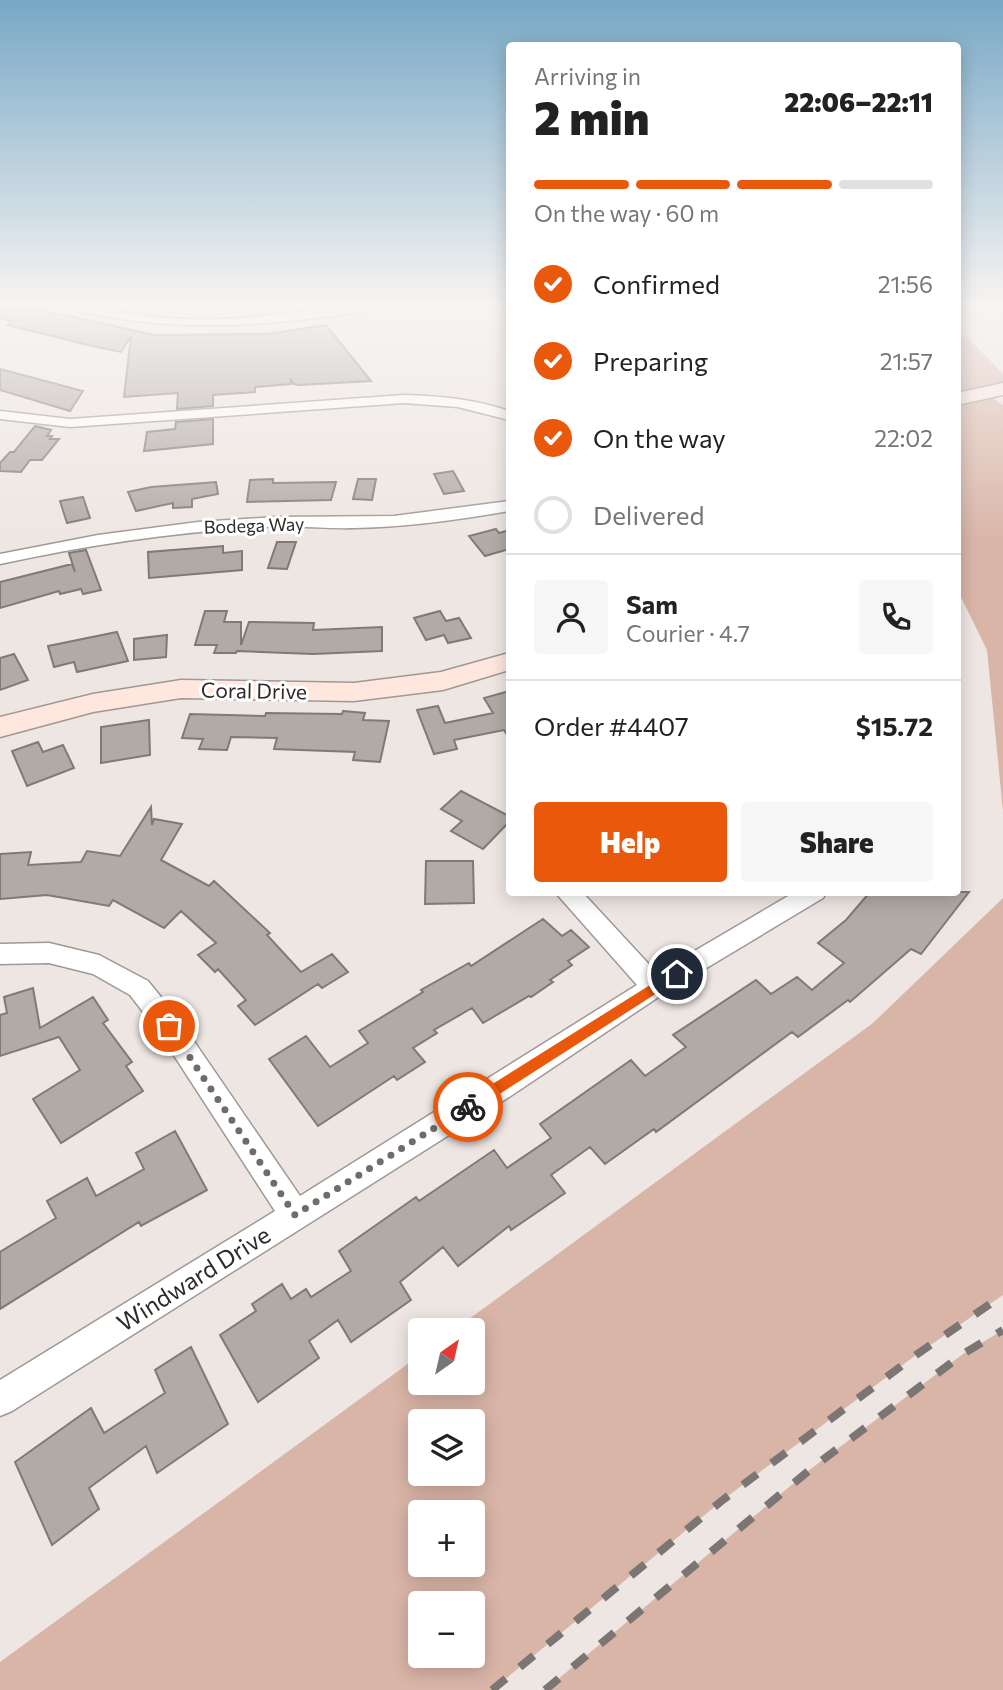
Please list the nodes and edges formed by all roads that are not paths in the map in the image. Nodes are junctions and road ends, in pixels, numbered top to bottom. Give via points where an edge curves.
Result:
1 (1003, 389) edge
2 (961, 398) edge
3 (0, 415) edge
4 (506, 415) edge
5 (506, 507) edge
6 (0, 559) edge
7 (506, 662) edge
8 (0, 727) edge
9 (571, 896) edge
10 (808, 896) edge
11 (0, 954) edge
12 (654, 987) junction
13 (295, 1215) junction
14 (0, 1399) edge

1 - 2 street
3 - 4 street via 70,423 404,399 446,400
5 - 6 street, Bodega Way via 436,519 268,521 164,530
7 - 8 street, Coral Drive via 443,681 354,692 181,689 93,703
9 - 12 street
10 - 12 street, Windward Drive
11 - 13 street via 49,953 87,962 139,988
12 - 13 street, Windward Drive
13 - 14 street, Windward Drive

